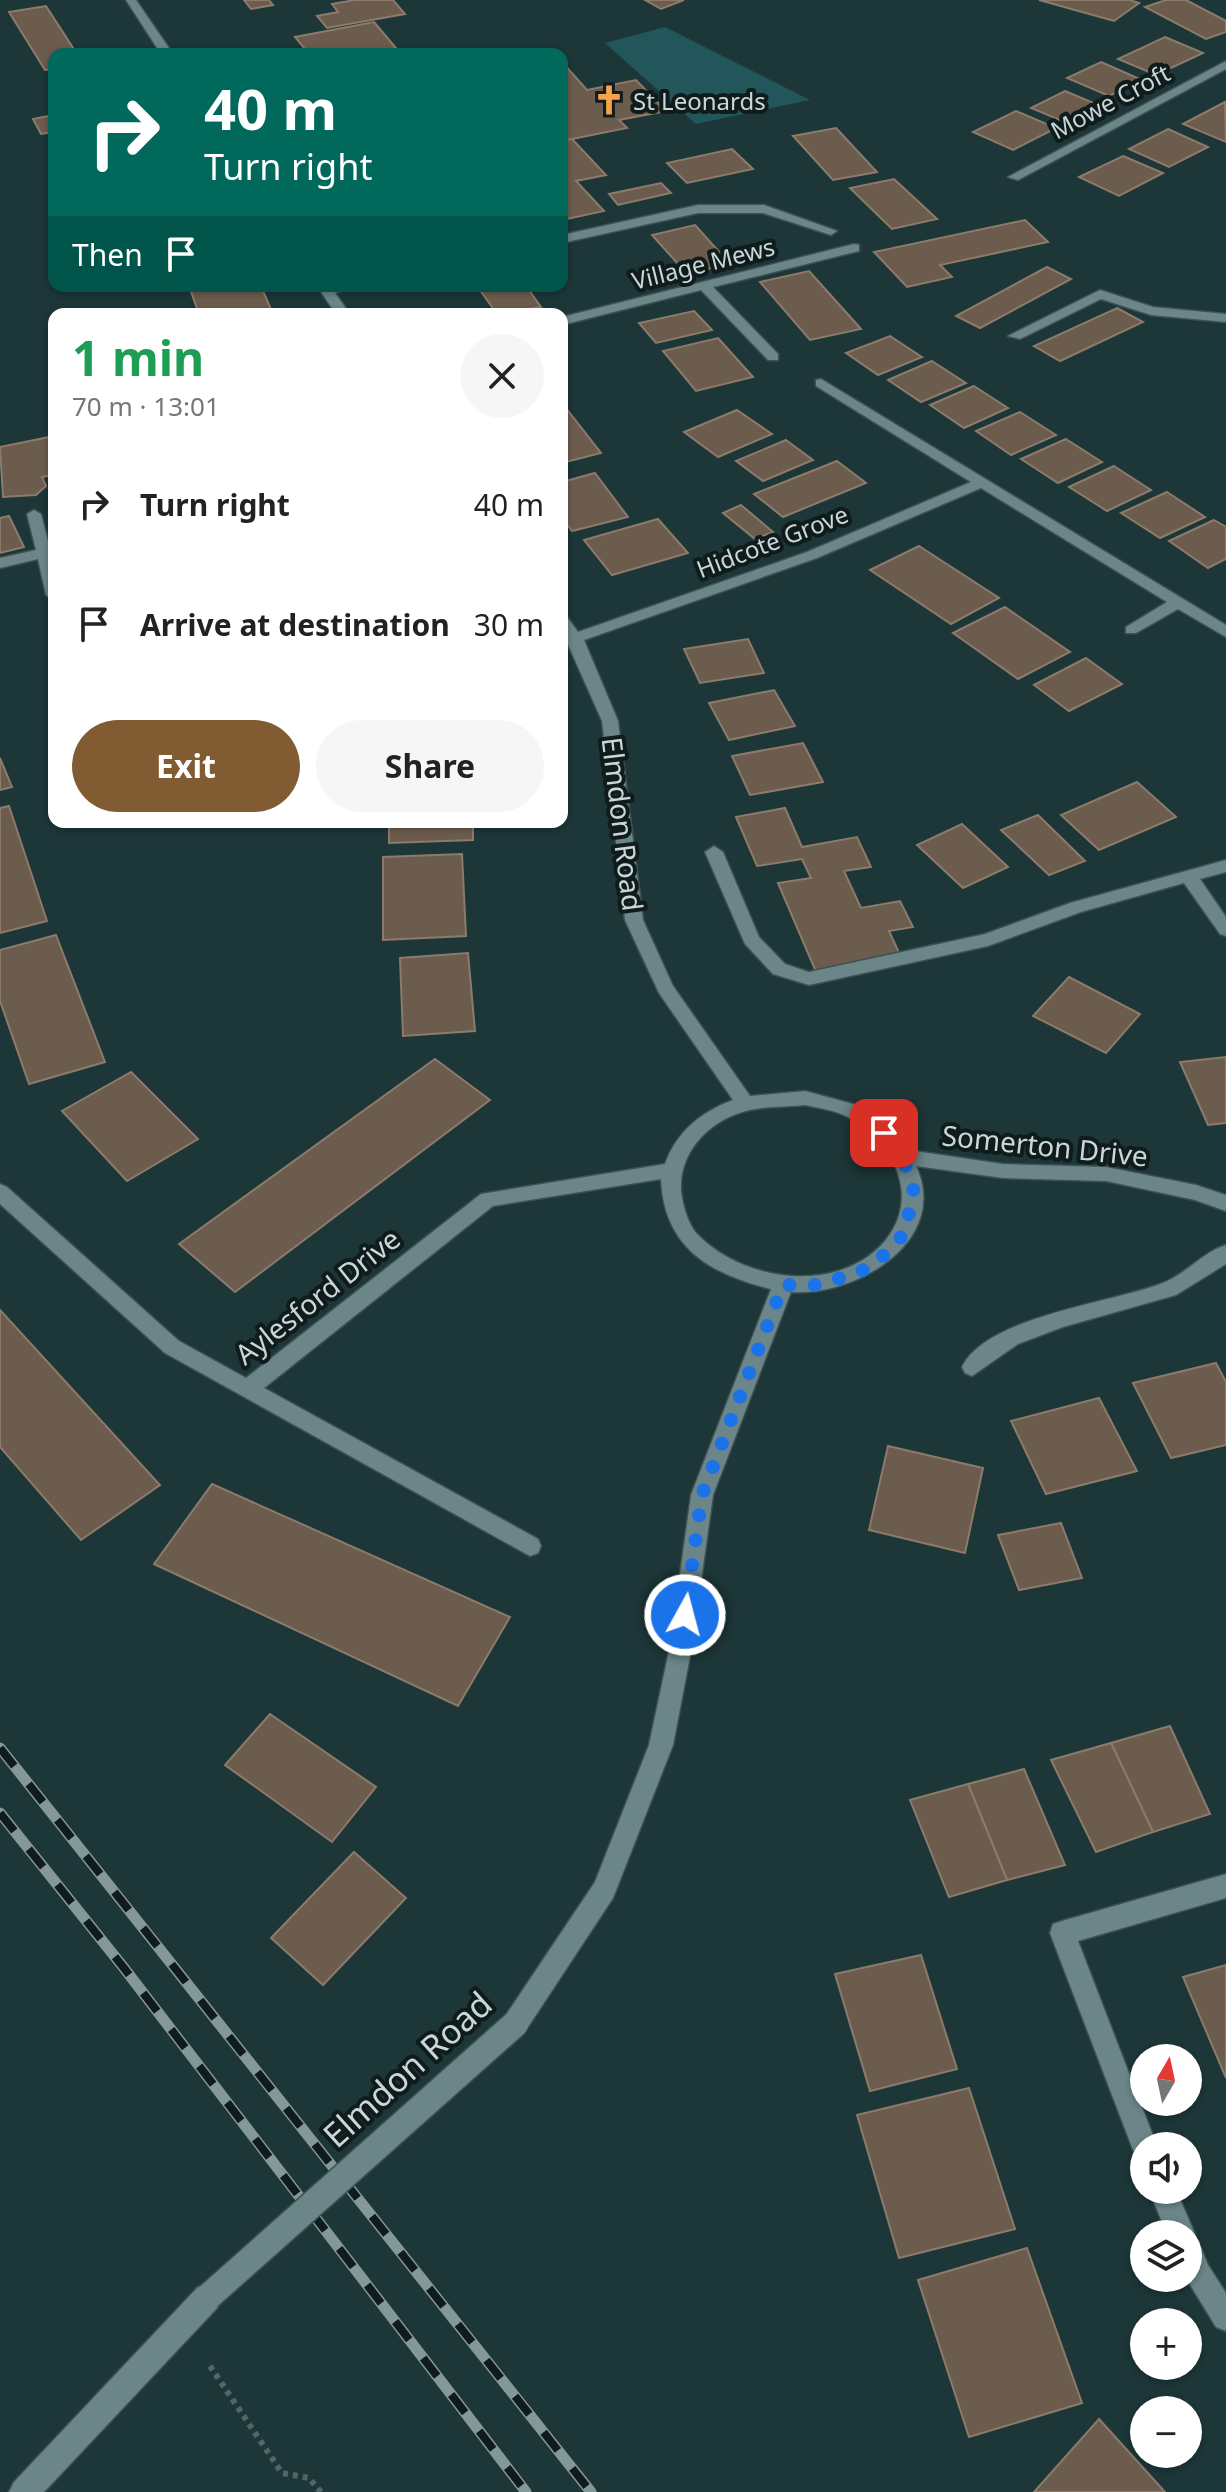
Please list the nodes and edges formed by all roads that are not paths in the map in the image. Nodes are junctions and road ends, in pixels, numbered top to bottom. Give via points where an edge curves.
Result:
1 (131, 0) edge
2 (163, 48) edge
3 (1226, 64) edge
4 (1014, 177) dead end
5 (831, 231) dead end
6 (568, 238) edge
7 (854, 248) dead end
8 (704, 286) junction
9 (1226, 318) edge
10 (568, 320) edge
11 (1015, 336) dead end
12 (773, 357) dead end
13 (821, 383) dead end
14 (983, 482) junction
15 (34, 514) dead end
16 (44, 553) junction
17 (0, 563) edge
18 (48, 570) edge
19 (1177, 603) junction
20 (568, 628) edge
21 (1131, 630) dead end
22 (1226, 632) edge
23 (575, 638) junction
24 (714, 852) dead end
25 (1226, 866) edge
26 (1189, 877) junction
27 (1226, 930) edge
28 (745, 1103) junction
29 (903, 1157) junction
30 (671, 1170) junction
31 (0, 1192) edge
32 (1226, 1203) edge
33 (1226, 1253) edge
34 (783, 1285) junction
35 (972, 1367) dead end
36 (247, 1389) junction
37 (530, 1546) dead end
38 (1226, 1886) edge
39 (1139, 2132) edge
40 (1202, 2281) edge
41 (1226, 2317) edge
42 (24, 2492) edge

1 - 2 street
3 - 4 street, Mowe Croft
5 - 6 street via 764,209 698,209
7 - 8 street, Village Mews
8 - 10 street, Village Mews
8 - 12 street
9 - 11 street via 1151,311 1100,294
13 - 14 street
14 - 19 street
14 - 23 street, Hidcote Grove via 812,555
15 - 16 street
16 - 17 street
16 - 18 street
19 - 21 street
19 - 22 street
20 - 23 street, Elmdon Road
23 - 28 street, Elmdon Road via 610,721 634,920 665,988
24 - 26 street via 751,940 779,969 809,979 988,940 1076,907
25 - 26 street
26 - 27 street
28 - 29 street via 805,1098 851,1111 884,1133
28 - 30 street via 710,1118 685,1140
29 - 32 street, Somerton Drive via 1003,1171 1106,1174
29 - 34 street via 914,1192 904,1234 858,1273 817,1285
30 - 34 street via 670,1199 688,1239 725,1268
30 - 36 street, Aylesford Drive via 488,1199
31 - 36 street, Aylesford Drive via 172,1347
33 - 35 street via 1198,1275 1167,1289 1006,1339
34 - 42 street, Elmdon Road, bridge via 702,1495 661,1745 604,1890 515,2024 208,2297
36 - 37 street
38 - 39 street via 1062,1933
40 - 41 street

